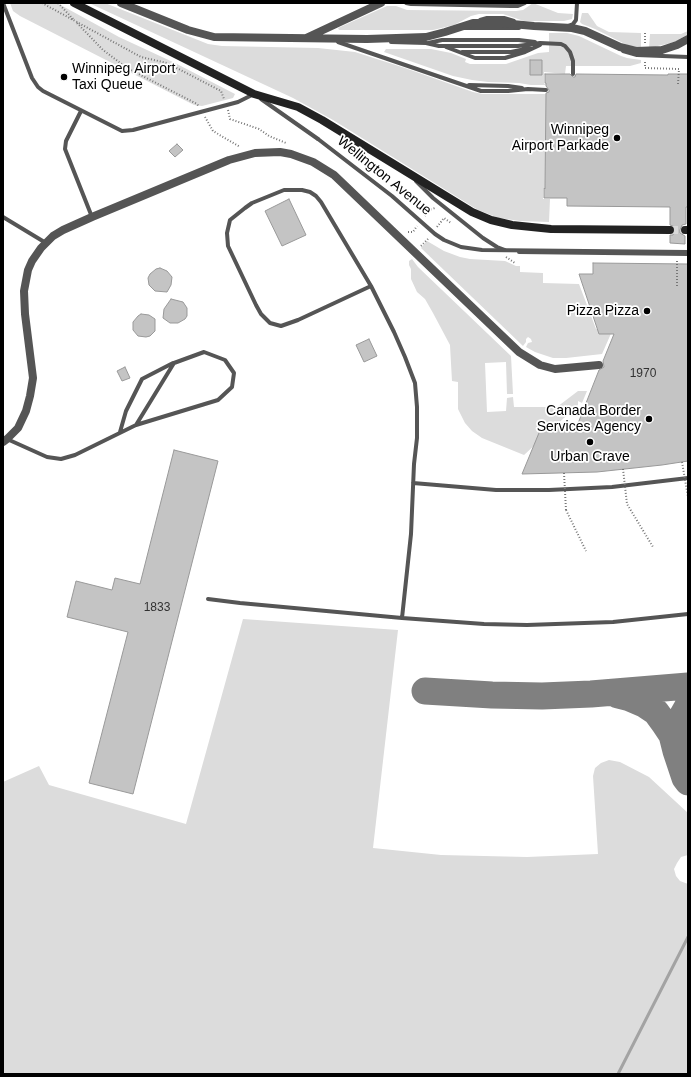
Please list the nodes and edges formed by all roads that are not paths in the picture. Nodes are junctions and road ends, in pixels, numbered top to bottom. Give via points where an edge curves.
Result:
1 (3, 3) edge
2 (74, 3) edge
3 (121, 3) edge
4 (381, 3) edge
5 (406, 3) edge
6 (525, 3) edge
7 (577, 3) edge
8 (475, 4) edge
9 (519, 4) edge
10 (534, 26) junction
11 (564, 27) junction
12 (454, 29) junction
13 (318, 38) junction
14 (304, 39) junction
15 (367, 39) junction
16 (688, 39) edge
17 (426, 43) junction
18 (539, 44) junction
19 (612, 44) junction
20 (439, 46) junction
21 (688, 56) edge
22 (573, 74) dead end
23 (546, 90) dead end
24 (254, 94) junction
25 (81, 111) junction
26 (406, 170) junction
27 (3, 217) edge
28 (92, 217) junction
29 (670, 230) tunnel mouth
30 (46, 243) junction
31 (688, 253) edge
32 (371, 286) junction
33 (174, 363) junction
34 (599, 365) dead end
35 (136, 425) junction
36 (120, 432) junction
37 (5, 440) edge
38 (688, 478) edge
39 (413, 483) junction
40 (208, 599) dead end
41 (688, 614) edge
42 (402, 618) junction

1 - 25 lane via 35,83 43,91
2 - 24 main road, Wellington Avenue
3 - 14 street via 188,30 214,37
4 - 14 street
5 - 8 lane
6 - 9 lane
7 - 11 lane via 576,20
8 - 9 lane
10 - 11 street
10 - 12 lane via 510,29
10 - 12 street via 505,23 470,24
11 - 19 street via 585,31
12 - 15 street via 426,37
13 - 14 street
13 - 15 street
13 - 23 lane via 347,44 481,91
15 - 17 lane
16 - 19 street via 656,51 631,50
17 - 18 lane via 442,40 519,40
17 - 20 lane
18 - 20 lane
18 - 20 lane via 525,52 505,58 475,58
18 - 22 lane via 561,44 568,49 573,61
19 - 21 lane via 637,56
24 - 25 lane via 238,102 125,131
24 - 26 main road, Wellington Avenue via 298,107
24 - 31 lane, Wellington Avenue, bridge via 392,196 435,234 461,247 482,250
25 - 28 lane via 65,149
26 - 29 main road, Wellington Avenue via 472,212 501,223 551,229
26 - 31 lane, Wellington Avenue via 433,198 497,247 525,253
27 - 30 lane
28 - 30 street via 63,230
28 - 34 street via 229,160 255,153 280,152 298,156 334,175 519,352 540,365 555,368
30 - 37 street via 36,253 25,280 24,301 33,378 30,396 18,428
32 - 32 lane via 321,202 310,192 297,189 272,194 245,208 230,220 226,232 228,246 256,305 270,323 281,326 298,320
32 - 39 lane via 415,383 417,438
33 - 35 lane
33 - 35 lane via 204,352 225,360 234,373 232,387 218,400
33 - 36 lane via 142,379 126,411
35 - 36 lane
36 - 37 lane via 75,455 60,459 47,457
38 - 39 lane via 612,487 549,490 496,490
39 - 42 lane via 411,534
40 - 42 lane
41 - 42 lane via 613,622 534,624 484,624

